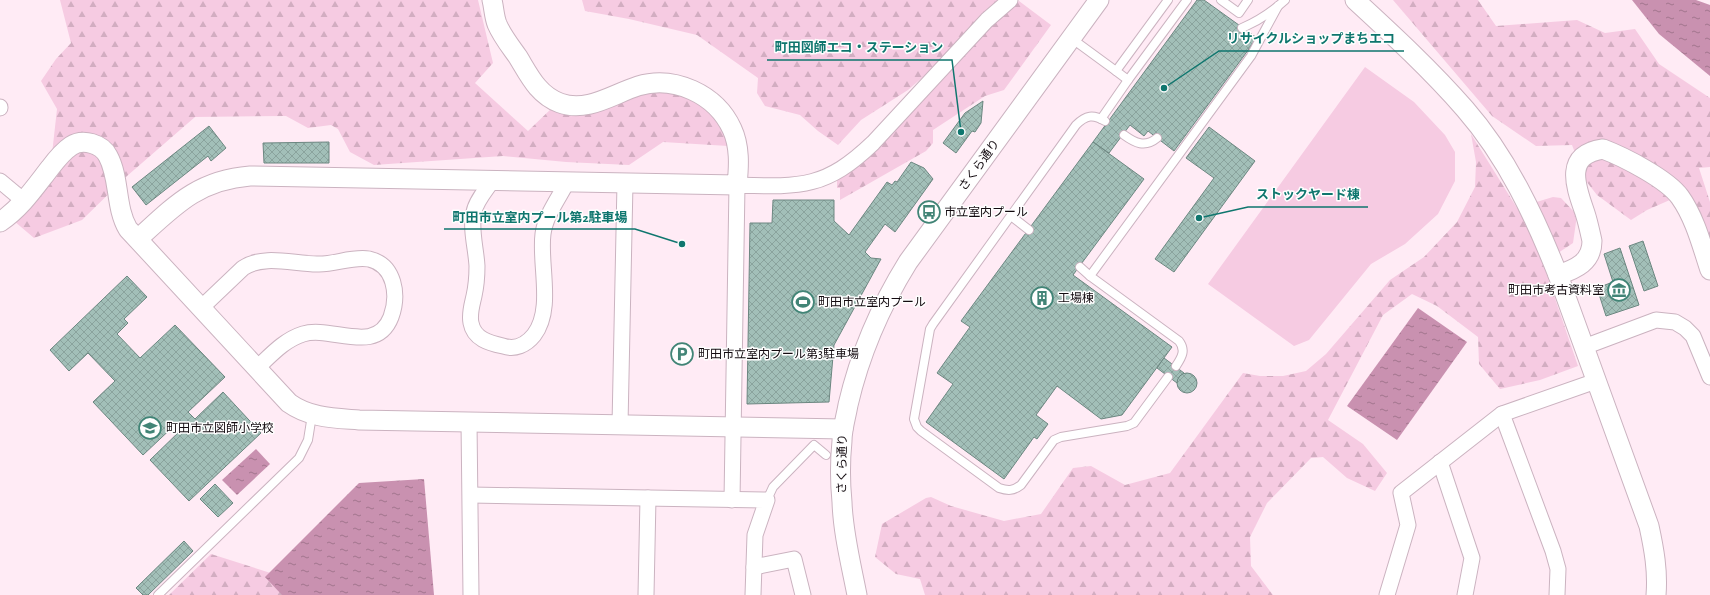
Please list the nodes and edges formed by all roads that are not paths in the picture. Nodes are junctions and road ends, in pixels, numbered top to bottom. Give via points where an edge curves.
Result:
1 (492, 0) edge
2 (1010, 0) edge
3 (1099, 0) edge
4 (1168, 0) edge
5 (1187, 0) edge
6 (1221, 0) edge
7 (1248, 0) edge
8 (1285, 0) edge
9 (1355, 0) edge
10 (1278, 6) junction
11 (1242, 28) dead end
12 (1071, 38) junction
13 (1116, 71) junction
14 (1128, 80) junction
15 (1124, 135) dead end
16 (1157, 138) dead end
17 (0, 181) edge
18 (492, 181) junction
19 (567, 182) junction
20 (625, 183) junction
21 (737, 185) junction
22 (24, 201) junction
23 (1010, 216) junction
24 (0, 222) edge
25 (1029, 230) dead end
26 (138, 239) junction
27 (1080, 267) dead end
28 (1710, 270) edge
29 (1558, 275) junction
30 (1090, 276) junction
31 (201, 308) junction
32 (1584, 347) junction
33 (1176, 366) dead end
34 (257, 368) junction
35 (1168, 377) dead end
36 (1710, 377) edge
37 (1596, 381) junction
38 (1502, 414) junction
39 (312, 415) junction
40 (469, 422) junction
41 (620, 425) junction
42 (733, 427) junction
43 (843, 429) junction
44 (826, 455) dead end
45 (1440, 462) junction
46 (471, 495) junction
47 (648, 498) junction
48 (732, 500) junction
49 (767, 500) junction
50 (754, 567) junction
51 (158, 595) edge
52 (471, 595) edge
53 (646, 595) edge
54 (753, 595) edge
55 (803, 595) edge
56 (857, 595) edge
57 (1387, 595) edge
58 (1466, 595) edge
59 (1557, 595) edge
60 (1656, 595) edge

1 - 21 street via 497,24 532,81 545,95 560,103 578,106 593,104 639,86 657,83 676,84 694,90 710,101 732,128 738,150
2 - 21 street via 987,20 873,143 843,169 802,185
3 - 12 street, さくら通り
4 - 13 lane
5 - 14 lane
6 - 7 lane via 1239,13
8 - 10 lane
9 - 29 street via 1437,78 1488,139 1514,180 1544,238
10 - 11 lane via 1255,23
10 - 30 lane via 1251,56
12 - 13 lane
12 - 43 street, さくら通り via 893,286 877,318 859,365
13 - 14 lane
14 - 23 lane via 1103,120 1090,116 1083,118 1076,125
15 - 16 lane via 1138,144 1152,142
17 - 22 street
18 - 19 street
18 - 19 street via 474,209 472,222 477,267 470,324 484,341 510,348 527,343 535,334 542,317 543,232 547,218
18 - 26 street via 237,177 196,190 175,205
19 - 20 street
20 - 21 street
20 - 41 street
21 - 42 street
22 - 24 street
22 - 26 street via 62,153 73,145 95,144 108,155 122,220
23 - 25 lane
23 - 35 lane via 930,329 914,419 916,427 999,488 1015,490 1054,440 1061,436 1134,423
26 - 31 street
27 - 30 lane
28 - 29 street via 1701,242 1679,196 1660,179 1603,149 1593,150 1584,156 1576,166 1574,176 1592,241 1590,256 1573,270
29 - 32 street
30 - 33 lane via 1179,341 1183,353
31 - 34 street
31 - 34 street via 243,268 260,261 318,264 369,259 378,263 391,275 394,302 388,324 381,330 372,336 362,337 315,332 304,334 290,339
32 - 36 street via 1656,320 1674,322 1693,336
32 - 37 street
34 - 39 street via 289,403
37 - 38 street
37 - 60 street via 1649,526 1657,577
38 - 45 street
38 - 59 street via 1553,551 1558,569
39 - 40 street via 359,420
39 - 51 lane via 308,440 299,458
40 - 41 street
40 - 46 street
41 - 42 street
42 - 43 street
42 - 48 street
43 - 56 street, さくら通り via 841,469 844,530
44 - 49 lane via 814,445 773,487
45 - 57 street via 1401,493 1408,525
45 - 58 street via 1472,558
46 - 47 street
46 - 52 street
47 - 48 street
47 - 53 street
48 - 49 street
49 - 50 street via 755,535
50 - 54 street
50 - 55 street via 794,559

